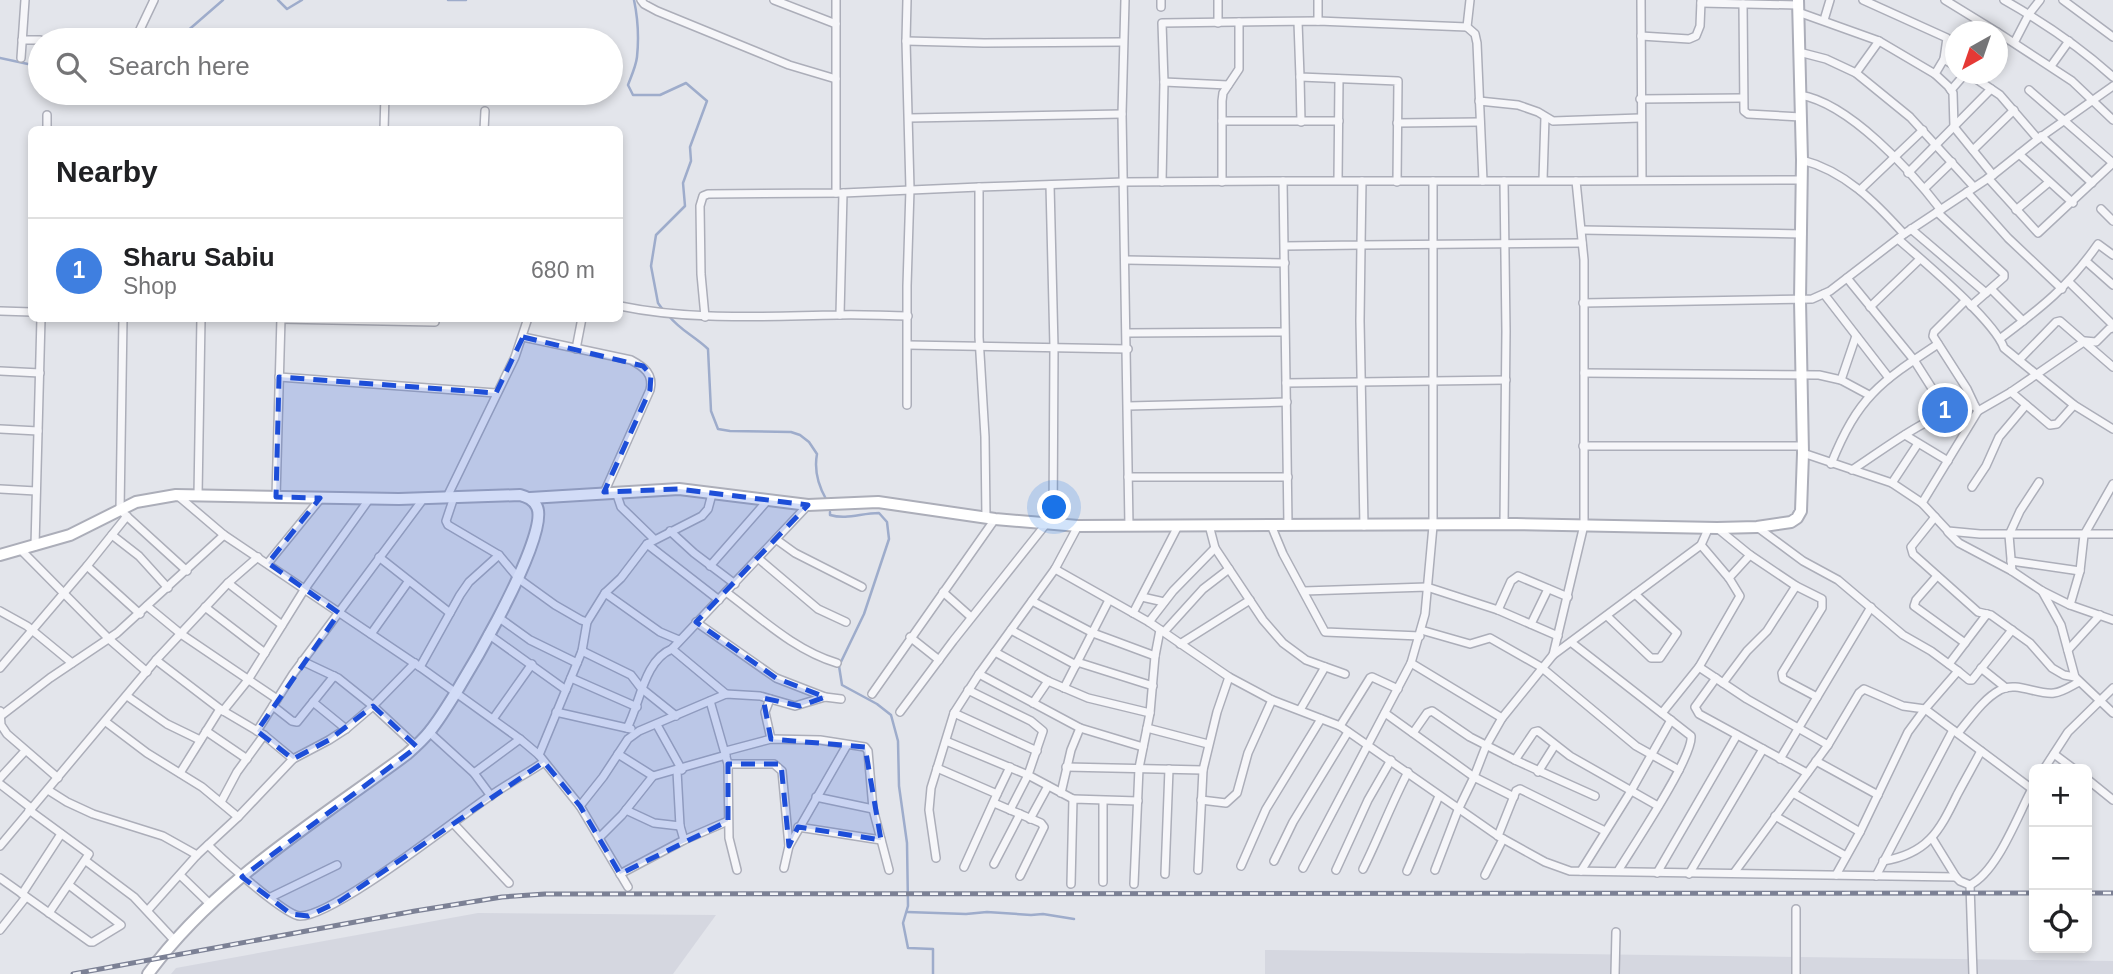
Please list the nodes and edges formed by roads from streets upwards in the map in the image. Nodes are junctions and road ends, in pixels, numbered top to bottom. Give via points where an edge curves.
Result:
1 (25, 0) edge
2 (154, 0) edge
3 (641, 0) edge
4 (774, 0) edge
5 (836, 0) edge
6 (907, 0) edge
7 (1125, 0) edge
8 (1218, 0) edge
9 (1318, 0) edge
10 (1470, 0) edge
11 (1641, 0) edge
12 (1830, 0) edge
13 (1863, 0) edge
14 (2004, 0) edge
15 (2040, 0) edge
16 (2063, 0) edge
17 (1950, 1) edge
18 (1701, 2) edge
19 (1743, 4) junction
20 (1798, 6) edge
21 (2029, 14) junction
22 (1824, 20) junction
23 (1318, 21) junction
24 (1979, 21) edge
25 (1239, 22) junction
26 (1298, 22) junction
27 (1218, 23) junction
28 (836, 24) junction
29 (1467, 27) junction
30 (141, 28) edge
31 (1641, 36) junction
32 (2113, 37) edge
33 (2008, 38) edge
34 (22, 40) junction
35 (28, 40) edge
36 (906, 41) junction
37 (1880, 41) junction
38 (2015, 41) junction
39 (2069, 41) junction
40 (1122, 42) junction
41 (1799, 52) junction
42 (21, 58) dead end
43 (1944, 59) joint
44 (2052, 66) junction
45 (1856, 74) junction
46 (1936, 75) junction
47 (1300, 77) junction
48 (2113, 77) edge
49 (836, 79) junction
50 (1339, 79) junction
51 (1164, 82) junction
52 (1957, 84) edge
53 (1983, 84) edge
54 (1228, 85) junction
55 (2113, 86) edge
56 (1991, 89) junction
57 (1951, 90) junction
58 (2029, 90) dead end
59 (1800, 95) junction
60 (1742, 98) junction
61 (1640, 99) junction
62 (2092, 100) junction
63 (1479, 101) junction
64 (385, 105) edge
65 (2014, 110) junction
66 (485, 111) dead end
67 (1122, 114) junction
68 (47, 115) dead end
69 (1545, 117) junction
70 (1801, 117) junction
71 (909, 118) junction
72 (1640, 118) junction
73 (2063, 120) junction
74 (2113, 120) edge
75 (1222, 121) junction
76 (1339, 121) junction
77 (1301, 122) junction
78 (1480, 122) junction
79 (1398, 123) junction
80 (47, 126) edge
81 (384, 126) edge
82 (484, 126) edge
83 (1954, 127) junction
84 (1923, 130) junction
85 (2039, 138) junction
86 (1937, 144) junction
87 (1973, 150) junction
88 (2018, 154) junction
89 (1894, 159) junction
90 (1802, 160) junction
91 (1952, 162) junction
92 (2113, 163) edge
93 (1908, 173) junction
94 (1990, 176) junction
95 (1338, 180) junction
96 (1543, 180) junction
97 (1642, 180) junction
98 (1802, 180) junction
99 (1283, 181) junction
100 (1362, 181) junction
101 (1433, 181) junction
102 (1483, 181) junction
103 (1504, 181) junction
104 (1576, 181) junction
105 (1124, 182) junction
106 (1162, 182) junction
107 (1222, 182) junction
108 (1397, 182) junction
109 (2048, 183) junction
110 (2092, 183) junction
111 (1050, 185) junction
112 (979, 187) junction
113 (1925, 188) junction
114 (910, 189) junction
115 (1860, 190) junction
116 (1971, 190) junction
117 (839, 193) junction
118 (2073, 202) junction
119 (2101, 209) dead end
120 (2016, 210) junction
121 (1939, 211) junction
122 (2113, 221) edge
123 (1582, 230) junction
124 (1802, 233) junction
125 (1904, 234) junction
126 (1434, 243) junction
127 (1583, 243) junction
128 (1504, 244) junction
129 (1361, 245) junction
130 (1285, 246) junction
131 (2113, 254) edge
132 (1920, 259) junction
133 (1126, 260) junction
134 (1285, 262) junction
135 (2087, 262) junction
136 (1847, 278) junction
137 (2069, 282) junction
138 (2113, 285) edge
139 (2062, 289) junction
140 (1988, 291) junction
141 (1824, 294) junction
142 (1800, 300) junction
143 (1583, 303) junction
144 (1968, 304) junction
145 (623, 307) edge
146 (1870, 307) junction
147 (0, 311) edge
148 (28, 312) edge
149 (840, 315) junction
150 (908, 316) junction
151 (705, 317) junction
152 (2023, 321) junction
153 (41, 322) edge
154 (123, 322) edge
155 (201, 322) edge
156 (281, 322) edge
157 (527, 322) edge
158 (581, 322) edge
159 (2112, 328) edge
160 (1284, 332) junction
161 (1128, 333) junction
162 (1856, 336) junction
163 (523, 337) junction
164 (2001, 338) junction
165 (2085, 341) junction
166 (1938, 344) junction
167 (908, 345) junction
168 (979, 347) junction
169 (1054, 347) junction
170 (576, 349) junction
171 (1128, 349) junction
172 (1914, 360) junction
173 (2019, 360) junction
174 (2113, 367) edge
175 (0, 371) edge
176 (40, 373) junction
177 (1584, 373) junction
178 (1802, 374) junction
179 (2035, 374) junction
180 (279, 377) junction
181 (1889, 378) junction
182 (1506, 380) junction
183 (1841, 380) junction
184 (1362, 381) junction
185 (1434, 381) junction
186 (1286, 383) junction
187 (2011, 392) junction
188 (496, 393) junction
189 (1869, 395) junction
190 (1287, 402) junction
191 (907, 405) dead end
192 (2026, 405) junction
193 (2074, 405) junction
194 (1128, 406) junction
195 (1977, 409) junction
196 (1947, 412) junction
197 (0, 429) edge
198 (2113, 429) edge
199 (38, 431) junction
200 (1905, 435) junction
201 (1917, 445) junction
202 (1583, 446) junction
203 (1803, 450) junction
204 (1948, 461) junction
205 (1831, 464) junction
206 (1852, 470) junction
207 (1128, 477) junction
208 (1288, 477) junction
209 (2039, 482) dead end
210 (1892, 484) junction
211 (2113, 484) edge
212 (1972, 487) dead end
213 (0, 489) edge
214 (36, 491) junction
215 (610, 492) junction
216 (712, 494) junction
217 (176, 495) junction
218 (198, 495) junction
219 (276, 497) junction
220 (450, 497) junction
221 (321, 498) junction
222 (370, 498) junction
223 (424, 498) junction
224 (530, 498) junction
225 (767, 501) junction
226 (1922, 503) junction
227 (808, 505) junction
228 (123, 513) junction
229 (1935, 517) junction
230 (990, 518) junction
231 (1049, 524) junction
232 (1504, 524) junction
233 (1209, 525) junction
234 (1271, 525) junction
235 (1288, 525) junction
236 (1584, 525) junction
237 (1078, 526) junction
238 (1129, 526) junction
239 (1178, 526) junction
240 (1364, 526) junction
241 (1433, 526) junction
242 (1713, 527) junction
243 (1757, 527) junction
244 (670, 531) junction
245 (1948, 531) junction
246 (2113, 534) edge
247 (113, 535) junction
248 (224, 535) junction
249 (2009, 535) junction
250 (2084, 535) junction
251 (777, 540) junction
252 (650, 541) junction
253 (1701, 545) junction
254 (35, 546) junction
255 (1215, 548) junction
256 (21, 550) junction
257 (0, 555) edge
258 (499, 555) junction
259 (1751, 555) junction
260 (258, 557) junction
261 (379, 557) junction
262 (759, 559) junction
263 (2011, 561) junction
264 (268, 563) junction
265 (87, 566) junction
266 (710, 566) junction
267 (1055, 569) junction
268 (1229, 569) junction
269 (187, 571) junction
270 (2012, 571) junction
271 (2080, 571) junction
272 (1937, 576) junction
273 (1729, 578) junction
274 (519, 579) junction
275 (408, 582) junction
276 (228, 583) junction
277 (735, 584) junction
278 (1796, 586) junction
279 (862, 587) dead end
280 (1427, 587) junction
281 (168, 588) junction
282 (1548, 589) junction
283 (304, 590) junction
284 (1304, 591) junction
285 (2042, 591) junction
286 (726, 592) junction
287 (943, 592) junction
288 (605, 593) junction
289 (62, 594) junction
290 (1635, 594) junction
291 (1142, 597) junction
292 (1568, 597) junction
293 (719, 600) junction
294 (1109, 600) junction
295 (1250, 600) junction
296 (1032, 601) junction
297 (1164, 602) junction
298 (2070, 605) junction
299 (148, 606) junction
300 (205, 607) junction
301 (1871, 607) junction
302 (1498, 610) junction
303 (0, 611) edge
304 (339, 613) junction
305 (450, 613) junction
306 (1133, 613) junction
307 (140, 614) junction
308 (1987, 614) junction
309 (2100, 615) junction
310 (1607, 616) junction
311 (498, 617) junction
312 (971, 617) junction
313 (2113, 619) edge
314 (587, 622) junction
315 (696, 622) junction
316 (846, 622) dead end
317 (1149, 622) junction
318 (1531, 624) junction
319 (282, 625) junction
320 (32, 629) junction
321 (1011, 629) junction
322 (2012, 630) junction
323 (1162, 631) junction
324 (1093, 633) junction
325 (1420, 633) junction
326 (181, 634) junction
327 (371, 634) junction
328 (488, 634) junction
329 (1558, 636) junction
330 (910, 637) junction
331 (109, 639) junction
332 (679, 640) junction
333 (1572, 643) junction
334 (1965, 643) junction
335 (1180, 644) junction
336 (672, 649) junction
337 (2068, 650) junction
338 (582, 651) junction
339 (995, 652) junction
340 (265, 653) junction
341 (1553, 655) junction
342 (1155, 656) junction
343 (156, 660) junction
344 (939, 660) junction
345 (302, 661) junction
346 (72, 663) junction
347 (577, 663) junction
348 (837, 663) dead end
349 (1410, 663) junction
350 (531, 664) junction
351 (1076, 664) junction
352 (1949, 664) junction
353 (418, 665) junction
354 (1325, 667) junction
355 (1541, 667) junction
356 (1699, 667) junction
357 (0, 668) edge
358 (1981, 668) junction
359 (1958, 671) junction
360 (147, 672) junction
361 (979, 674) junction
362 (1345, 674) dead end
363 (334, 676) junction
364 (1229, 677) junction
365 (571, 678) junction
366 (2077, 679) junction
367 (248, 680) junction
368 (1720, 680) junction
369 (1048, 681) junction
370 (1153, 686) junction
371 (641, 688) junction
372 (1064, 688) junction
373 (2006, 688) junction
374 (2113, 688) edge
375 (1398, 689) junction
376 (566, 690) junction
377 (968, 690) junction
378 (457, 692) junction
379 (726, 694) junction
380 (873, 694) dead end
381 (127, 696) junction
382 (825, 697) junction
383 (1817, 697) junction
384 (769, 699) junction
385 (841, 699) dead end
386 (1272, 700) junction
387 (710, 701) junction
388 (313, 702) junction
389 (275, 703) junction
390 (1033, 703) junction
391 (2100, 703) junction
392 (373, 706) junction
393 (637, 707) junction
394 (1925, 709) junction
395 (222, 710) junction
396 (1300, 710) junction
397 (1, 712) edge
398 (556, 712) junction
399 (900, 712) dead end
400 (954, 713) junction
401 (1150, 713) junction
402 (1385, 713) junction
403 (1662, 713) junction
404 (2113, 713) edge
405 (676, 716) junction
406 (1502, 718) junction
407 (494, 719) junction
408 (1321, 719) junction
409 (1671, 720) junction
410 (106, 722) junction
411 (657, 725) junction
412 (1340, 726) junction
413 (627, 727) junction
414 (1080, 728) junction
415 (1147, 728) junction
416 (1800, 728) junction
417 (346, 729) junction
418 (205, 731) junction
419 (639, 731) junction
420 (429, 732) junction
421 (1348, 732) junction
422 (1955, 732) junction
423 (261, 733) junction
424 (1413, 733) junction
425 (1737, 735) junction
426 (771, 738) junction
427 (520, 739) junction
428 (200, 740) junction
429 (946, 741) junction
430 (847, 744) junction
431 (1208, 744) junction
432 (1368, 745) junction
433 (1555, 745) junction
434 (1828, 745) junction
435 (416, 746) junction
436 (1486, 746) junction
437 (1143, 747) junction
438 (1763, 750) junction
439 (25, 751) junction
440 (1037, 751) junction
441 (1981, 751) junction
442 (726, 753) junction
443 (618, 754) junction
444 (2054, 754) junction
445 (1651, 756) junction
446 (247, 759) junction
447 (293, 759) junction
448 (541, 759) junction
449 (1780, 759) junction
450 (1391, 760) junction
451 (1515, 760) junction
452 (1816, 761) junction
453 (728, 764) junction
454 (2047, 764) edge
455 (2067, 764) edge
456 (1010, 767) junction
457 (1066, 767) junction
458 (937, 768) junction
459 (1139, 768) junction
460 (1170, 769) junction
461 (679, 770) junction
462 (1679, 770) junction
463 (1203, 771) junction
464 (1408, 772) junction
465 (1538, 772) junction
466 (474, 773) junction
467 (1807, 773) junction
468 (180, 774) junction
469 (1028, 775) junction
470 (653, 776) junction
471 (1474, 776) junction
472 (0, 778) edge
473 (58, 778) junction
474 (2092, 783) edge
475 (0, 784) edge
476 (2029, 784) edge
477 (1048, 786) junction
478 (48, 790) junction
479 (1631, 791) junction
480 (1061, 793) junction
481 (1793, 793) junction
482 (996, 794) junction
483 (1878, 795) junction
484 (2029, 795) edge
485 (491, 796) junction
486 (1439, 796) junction
487 (1595, 796) dead end
488 (817, 797) junction
489 (1514, 797) junction
490 (1073, 799) junction
491 (1103, 800) junction
492 (1201, 800) junction
493 (2113, 800) edge
494 (1138, 801) junction
495 (221, 802) junction
496 (994, 803) junction
497 (580, 806) junction
498 (1658, 806) junction
499 (30, 809) junction
500 (873, 809) junction
501 (626, 810) junction
502 (1010, 810) junction
503 (1458, 810) junction
504 (1020, 814) junction
505 (1775, 816) junction
506 (237, 817) junction
507 (1030, 819) junction
508 (728, 821) junction
509 (453, 823) junction
510 (680, 826) junction
511 (799, 828) junction
512 (1605, 831) junction
513 (1860, 832) junction
514 (61, 834) junction
515 (1501, 837) junction
516 (599, 838) junction
517 (1932, 838) junction
518 (684, 840) junction
519 (881, 841) junction
520 (1, 843) edge
521 (208, 845) junction
522 (789, 846) junction
523 (197, 855) junction
524 (1846, 856) junction
525 (936, 858) dead end
526 (86, 861) junction
527 (1274, 861) dead end
528 (1883, 861) junction
529 (994, 864) dead end
530 (337, 865) dead end
531 (1241, 866) dead end
532 (964, 867) dead end
533 (784, 868) dead end
534 (1303, 868) dead end
535 (1363, 869) dead end
536 (737, 870) dead end
537 (889, 870) dead end
538 (1198, 870) dead end
539 (1336, 870) dead end
540 (1435, 870) dead end
541 (1407, 871) dead end
542 (1581, 871) junction
543 (1618, 871) junction
544 (1657, 873) junction
545 (1734, 873) junction
546 (180, 874) junction
547 (620, 874) junction
548 (1165, 874) dead end
549 (1689, 874) junction
550 (1485, 875) dead end
551 (1020, 876) dead end
552 (1836, 876) junction
553 (1877, 876) junction
554 (242, 877) junction
555 (1956, 877) junction
556 (0, 878) edge
557 (1103, 882) dead end
558 (509, 883) dead end
559 (1071, 884) dead end
560 (1134, 884) dead end
561 (69, 885) junction
562 (1970, 885) junction
563 (628, 887) dead end
564 (24, 896) junction
565 (271, 897) junction
566 (211, 905) junction
567 (1796, 909) dead end
568 (148, 910) junction
569 (49, 913) junction
570 (0, 930) edge
571 (1616, 932) dead end
572 (175, 941) junction
573 (148, 974) edge
574 (1615, 974) edge
575 (1796, 974) edge
576 (1973, 974) edge

1 - 34 street
2 - 30 street
3 - 49 street via 657,11 789,65
4 - 28 street
5 - 28 street
6 - 36 street
7 - 40 street
8 - 27 street
9 - 23 street
10 - 29 street
11 - 31 street
12 - 22 street
13 - 43 street via 1944,36 1948,41
14 - 21 street
15 - 21 street
16 - 32 street
17 - 24 street
18 - 19 street
18 - 31 street via 1696,36
19 - 20 street
19 - 60 street
20 - 22 street
20 - 41 street
21 - 38 street
21 - 39 street
22 - 37 street
23 - 26 street
23 - 29 street
25 - 26 street
25 - 27 street
25 - 54 street via 1239,69
26 - 47 street
27 - 51 street via 1162,23
28 - 49 street
29 - 63 street via 1477,43
31 - 61 street
33 - 38 street
34 - 35 street
34 - 42 street
36 - 40 street
36 - 71 street
37 - 45 street
37 - 46 street
38 - 44 street
39 - 44 street
39 - 48 street
40 - 67 street
41 - 45 street
41 - 59 street
43 - 46 street
44 - 62 street
45 - 84 street
46 - 57 street
47 - 50 street
47 - 77 street
49 - 117 street
50 - 76 street
50 - 79 street via 1398,81
51 - 54 street
51 - 106 street
52 - 57 street
53 - 56 street
54 - 75 street via 1223,93
55 - 62 street
56 - 65 street
56 - 83 street
57 - 83 street
58 - 73 street
59 - 70 street
59 - 89 street via 1843,112
60 - 61 street
60 - 70 street via 1748,114
61 - 72 street
62 - 73 street
62 - 74 street
63 - 69 street via 1518,105
63 - 78 street
64 - 81 street
65 - 85 street
65 - 87 street
66 - 82 street
67 - 71 street
67 - 105 street
68 - 80 street
69 - 72 street via 1553,121
69 - 96 street
70 - 90 street
71 - 114 street
72 - 97 street
73 - 85 street
73 - 92 street
75 - 77 street
75 - 107 street
76 - 77 street
76 - 95 street
78 - 79 street
78 - 102 street
79 - 108 street
83 - 86 street
83 - 87 street
84 - 86 street
84 - 89 street
85 - 88 street
85 - 110 street
86 - 91 street
86 - 93 street
87 - 94 street
88 - 94 street
88 - 109 street
89 - 93 street
89 - 115 street
90 - 98 street
90 - 115 street via 1819,164
91 - 113 street
91 - 116 street
92 - 110 street
93 - 113 street
94 - 116 street
94 - 120 street
95 - 99 street
95 - 100 street
96 - 103 street
96 - 104 street
97 - 98 street
97 - 104 street
98 - 124 street
99 - 107 street
99 - 130 street
100 - 108 street
100 - 129 street
101 - 102 street
101 - 108 street
101 - 126 street
102 - 103 street
103 - 128 street
104 - 123 street
105 - 106 street
105 - 111 street
105 - 133 street
106 - 107 street
109 - 118 street
109 - 120 street
110 - 118 street
111 - 112 street
111 - 169 street
112 - 114 street
112 - 168 street
113 - 121 street
114 - 117 street
114 - 150 street
115 - 125 street
116 - 121 street
116 - 139 street via 2008,238
117 - 149 street
117 - 151 street via 703,196
118 - 120 street via 2038,233
119 - 122 street
121 - 125 street
121 - 140 street via 2004,274
123 - 124 street
123 - 127 street
124 - 142 street
125 - 132 street
125 - 136 street
125 - 140 street
126 - 128 street
126 - 129 street
126 - 185 street
127 - 128 street
127 - 143 street
128 - 182 street
129 - 130 street
129 - 184 street
130 - 134 street
131 - 135 street via 2098,244
132 - 144 street
132 - 146 street
133 - 134 street
133 - 161 street
134 - 160 street
135 - 137 street
135 - 138 street
136 - 141 street
136 - 146 street
137 - 139 street
137 - 159 street
139 - 152 street
140 - 144 street
140 - 152 street
141 - 142 street
141 - 162 street
142 - 143 street
142 - 178 street
143 - 177 street
144 - 164 street
144 - 166 street via 1934,332
145 - 151 street
146 - 172 street
147 - 148 street
149 - 150 street
149 - 151 street
150 - 167 street
152 - 164 street
153 - 176 street
154 - 228 street
155 - 218 street
156 - 180 street
157 - 163 street
158 - 170 street
159 - 165 street via 2096,342
160 - 161 street
160 - 186 street
161 - 171 street
162 - 181 street
162 - 183 street
163 - 170 street
163 - 188 street
164 - 173 street via 2004,348
165 - 173 street via 2056,322
165 - 174 street
165 - 179 street
166 - 172 street
166 - 195 street
167 - 168 street
167 - 191 street
168 - 169 street
168 - 230 street
169 - 171 street
169 - 231 street
170 - 215 street via 631,360 643,366 652,382
171 - 194 street
172 - 181 street
172 - 196 street
173 - 179 street
175 - 176 street
176 - 199 street
177 - 178 street
177 - 202 street
178 - 183 street
178 - 203 street
179 - 187 street
179 - 193 street
180 - 188 street
180 - 219 street
181 - 189 street
182 - 185 street
182 - 232 street
183 - 189 street
184 - 185 street
184 - 186 street
184 - 240 street
185 - 241 street
186 - 190 street
187 - 192 street
187 - 195 street
188 - 220 street
189 - 205 street via 1856,411
190 - 194 street
190 - 208 street
192 - 193 street via 2054,426
192 - 212 street via 1999,437
193 - 198 street
194 - 207 street
195 - 196 street
195 - 204 street
196 - 200 street
197 - 199 street
199 - 214 street
200 - 201 street
200 - 206 street
201 - 204 street
201 - 210 street
202 - 203 street
202 - 236 street
203 - 205 street
203 - 243 street via 1797,518
204 - 226 street
205 - 206 street
206 - 210 street
207 - 208 street
207 - 238 street
208 - 235 street
209 - 249 street
210 - 226 street
211 - 250 street
213 - 214 street
214 - 254 street
215 - 216 street via 679,489
215 - 224 street
215 - 252 street
216 - 225 street
216 - 244 street via 702,516
217 - 218 street
217 - 228 street via 144,500
217 - 248 street
218 - 219 street
219 - 221 street
220 - 223 street
220 - 224 street
220 - 258 street via 446,523
221 - 222 street
221 - 264 street
222 - 223 street
222 - 283 street
223 - 261 street
224 - 274 street via 537,507 538,527
225 - 227 street
225 - 266 street
226 - 229 street
227 - 230 street via 878,502
227 - 251 street
228 - 247 street
228 - 254 street
228 - 269 street
229 - 245 street
229 - 272 street via 1910,550
230 - 231 street
230 - 287 street
231 - 237 street
231 - 312 street
232 - 236 street
232 - 241 street
233 - 234 street
233 - 239 street
233 - 255 street
234 - 235 street
234 - 284 street
235 - 240 street
236 - 242 street
236 - 292 street
237 - 238 street
237 - 267 street
238 - 239 street
239 - 291 street
240 - 241 street
241 - 280 street
242 - 243 street
242 - 253 street
242 - 259 street
243 - 301 street
244 - 252 street
244 - 266 street
245 - 249 street
245 - 270 street via 1959,543
246 - 250 street
247 - 265 street
247 - 281 street
248 - 260 street
248 - 269 street
249 - 250 street
249 - 263 street
250 - 271 street
251 - 262 street
251 - 279 street
252 - 288 street
252 - 293 street
253 - 273 street
253 - 290 street
254 - 256 street
255 - 268 street
255 - 297 street
256 - 257 street
256 - 289 street
258 - 274 street
258 - 305 street via 469,582
259 - 273 street
259 - 278 street
260 - 264 street
260 - 276 street
261 - 275 street
261 - 304 street
262 - 277 street
262 - 316 street via 818,609
263 - 270 street
263 - 271 street
264 - 283 street
265 - 289 street
265 - 307 street
266 - 277 street
267 - 294 street
267 - 296 street
268 - 295 street
268 - 323 street
269 - 281 street
270 - 285 street
271 - 298 street
272 - 308 street via 1978,612
272 - 334 street via 1914,606
273 - 356 street via 1740,596
274 - 311 street
274 - 314 street
275 - 305 street
275 - 327 street
276 - 300 street
276 - 319 street
277 - 286 street
278 - 368 street via 1767,631
278 - 383 street via 1824,604 1782,677
280 - 284 street
280 - 302 street
280 - 325 street
281 - 299 street
282 - 292 street
282 - 302 street via 1518,576
282 - 318 street
283 - 304 street
283 - 319 street
284 - 325 street via 1325,632
285 - 298 street
285 - 337 street via 2061,625
286 - 293 street
286 - 348 street via 792,643
287 - 312 street
287 - 330 street
288 - 314 street
288 - 332 street
289 - 320 street
289 - 331 street
290 - 310 street
290 - 310 street via 1677,633 1660,658 1651,657
291 - 297 street
291 - 306 street
292 - 329 street
293 - 315 street
294 - 306 street
294 - 324 street
295 - 335 street
295 - 354 street via 1283,643
296 - 321 street
296 - 324 street
297 - 317 street
298 - 309 street
299 - 307 street
299 - 326 street
300 - 326 street
300 - 340 street
301 - 352 street via 1903,635
301 - 383 street
302 - 318 street
303 - 320 street
304 - 327 street
304 - 345 street
305 - 353 street
306 - 317 street
307 - 331 street
308 - 322 street
308 - 334 street
309 - 313 street
309 - 337 street
310 - 333 street
311 - 328 street
311 - 347 street via 530,640
312 - 344 street
314 - 338 street
315 - 332 street
315 - 382 street via 776,678
317 - 323 street
318 - 329 street
319 - 340 street
320 - 346 street
320 - 357 street
321 - 339 street
321 - 351 street
322 - 358 street
322 - 366 street via 2052,668
323 - 335 street
323 - 342 street
324 - 342 street
324 - 351 street
325 - 349 street
325 - 355 street via 1470,644 1490,638
326 - 343 street
326 - 367 street
327 - 353 street
328 - 350 street
328 - 378 street
329 - 341 street
330 - 344 street
330 - 380 street
331 - 346 street
331 - 360 street
332 - 336 street
333 - 341 street
333 - 403 street
334 - 352 street
335 - 364 street
336 - 371 street via 648,673
336 - 379 street
337 - 366 street
338 - 347 street
338 - 371 street via 631,675
339 - 361 street
339 - 369 street
340 - 367 street
341 - 355 street
342 - 370 street
343 - 360 street
343 - 395 street
344 - 399 street
345 - 363 street
345 - 389 street
346 - 397 street
347 - 365 street
349 - 375 street
349 - 406 street
350 - 376 street
350 - 407 street
351 - 370 street
351 - 372 street
352 - 359 street
353 - 378 street
353 - 392 street
354 - 362 street
354 - 396 street
355 - 406 street
355 - 445 street
356 - 368 street
356 - 403 street
358 - 359 street via 1970,680
358 - 373 street
359 - 394 street
360 - 381 street
361 - 377 street
361 - 390 street
363 - 388 street
363 - 392 street
364 - 386 street
364 - 431 street
365 - 376 street
365 - 393 street
366 - 373 street via 2058,693
366 - 391 street
367 - 389 street
367 - 395 street
368 - 416 street
368 - 425 street via 1696,711
369 - 372 street
369 - 390 street
370 - 401 street
371 - 393 street
371 - 405 street
372 - 401 street
373 - 422 street via 1989,698
374 - 391 street
375 - 402 street
375 - 412 street via 1370,678
376 - 398 street
377 - 400 street
377 - 440 street via 1039,727 1043,734
378 - 407 street
378 - 420 street
379 - 384 street
379 - 387 street
381 - 410 street
381 - 428 street
382 - 384 street via 800,706
382 - 385 street
383 - 416 street
384 - 426 street via 765,712
386 - 396 street
386 - 492 street via 1248,753 1237,793 1226,803
387 - 405 street
387 - 442 street
388 - 389 street via 295,723
388 - 417 street
389 - 423 street
390 - 414 street
391 - 404 street
391 - 444 street via 2068,732
392 - 417 street
392 - 435 street
393 - 413 street
394 - 422 street
394 - 434 street via 1903,706 1864,690
394 - 483 street
395 - 418 street
395 - 423 street
396 - 408 street
397 - 439 street via 3,729
398 - 413 street
398 - 448 street
400 - 429 street
400 - 440 street
401 - 415 street
402 - 424 street
402 - 432 street
403 - 409 street
405 - 411 street
406 - 436 street
407 - 427 street
408 - 412 street
408 - 531 street via 1266,809
409 - 445 street
409 - 462 street via 1692,742
410 - 468 street
410 - 473 street
411 - 419 street
411 - 461 street
412 - 421 street
413 - 419 street
414 - 437 street
414 - 457 street
415 - 431 street
415 - 437 street
416 - 434 street
416 - 449 street
417 - 447 street
418 - 428 street
418 - 446 street
419 - 443 street
420 - 435 street
420 - 466 street
421 - 432 street
421 - 527 street
422 - 441 street
422 - 528 street
423 - 446 street
423 - 447 street
424 - 436 street via 1432,712
424 - 471 street
425 - 438 street
425 - 544 street
426 - 430 street
426 - 442 street
427 - 448 street
427 - 466 street
428 - 468 street
429 - 456 street
429 - 458 street
430 - 488 street
430 - 500 street via 867,751
431 - 463 street
432 - 450 street
432 - 534 street
433 - 451 street via 1534,732
433 - 465 street
433 - 479 street
434 - 452 street
435 - 554 street
436 - 451 street
436 - 471 street
437 - 459 street
438 - 449 street
438 - 549 street
439 - 472 street
439 - 473 street
440 - 469 street
441 - 476 street
441 - 517 street
442 - 453 street
442 - 461 street
443 - 470 street
443 - 497 street
444 - 454 street
444 - 455 street
445 - 462 street
445 - 479 street
446 - 495 street
447 - 506 street
448 - 485 street
448 - 497 street
449 - 467 street
450 - 464 street
450 - 539 street
451 - 465 street
452 - 467 street
452 - 483 street
453 - 508 street
453 - 522 street via 779,766
456 - 469 street
456 - 482 street
457 - 459 street
457 - 480 street
458 - 482 street
458 - 525 street via 929,810
459 - 460 street
459 - 494 street
460 - 463 street
460 - 548 street
461 - 470 street
461 - 510 street
462 - 498 street
463 - 492 street
464 - 486 street
464 - 535 street
465 - 487 street
466 - 485 street
467 - 481 street
468 - 495 street
469 - 477 street
469 - 502 street
470 - 501 street
471 - 489 street
471 - 503 street
473 - 478 street
474 - 493 street
475 - 499 street
477 - 480 street
477 - 507 street
478 - 499 street
478 - 523 street via 93,814 153,832
479 - 498 street
479 - 512 street
480 - 490 street
481 - 505 street
481 - 513 street
482 - 496 street
483 - 513 street
484 - 562 street via 1992,864
485 - 509 street
486 - 503 street
486 - 541 street
488 - 500 street
488 - 511 street
489 - 512 street via 1520,789
489 - 515 street
490 - 491 street
490 - 559 street
491 - 494 street
491 - 557 street
492 - 538 street
494 - 560 street
495 - 506 street
496 - 502 street
496 - 532 street
497 - 516 street
498 - 543 street
499 - 514 street
499 - 520 street
500 - 519 street
501 - 510 street via 654,823
501 - 516 street
502 - 504 street
503 - 515 street
503 - 540 street
504 - 507 street
504 - 529 street
505 - 524 street
505 - 545 street
506 - 521 street
507 - 551 street via 1044,827
508 - 518 street
508 - 536 street
509 - 558 street
509 - 565 street via 340,901 308,916 291,914
510 - 518 street
511 - 519 street
511 - 522 street
512 - 542 street
513 - 524 street
514 - 526 street via 88,852
514 - 564 street
515 - 542 street via 1545,862
515 - 550 street
516 - 547 street
517 - 528 street
517 - 555 street
518 - 547 street
519 - 537 street
521 - 523 street
521 - 554 street
522 - 533 street
523 - 546 street
524 - 552 street
526 - 561 street
526 - 568 street
528 - 553 street
530 - 565 street
542 - 543 street
543 - 544 street
544 - 549 street
545 - 549 street
545 - 552 street
546 - 566 street
546 - 568 street
547 - 563 street
552 - 553 street
553 - 555 street
554 - 565 street
554 - 566 street
555 - 562 street
556 - 564 street
561 - 569 street
561 - 569 street via 121,925 90,942
562 - 576 street
564 - 569 street
564 - 570 street
566 - 572 street
567 - 575 street
568 - 572 street
571 - 574 street
572 - 573 street

